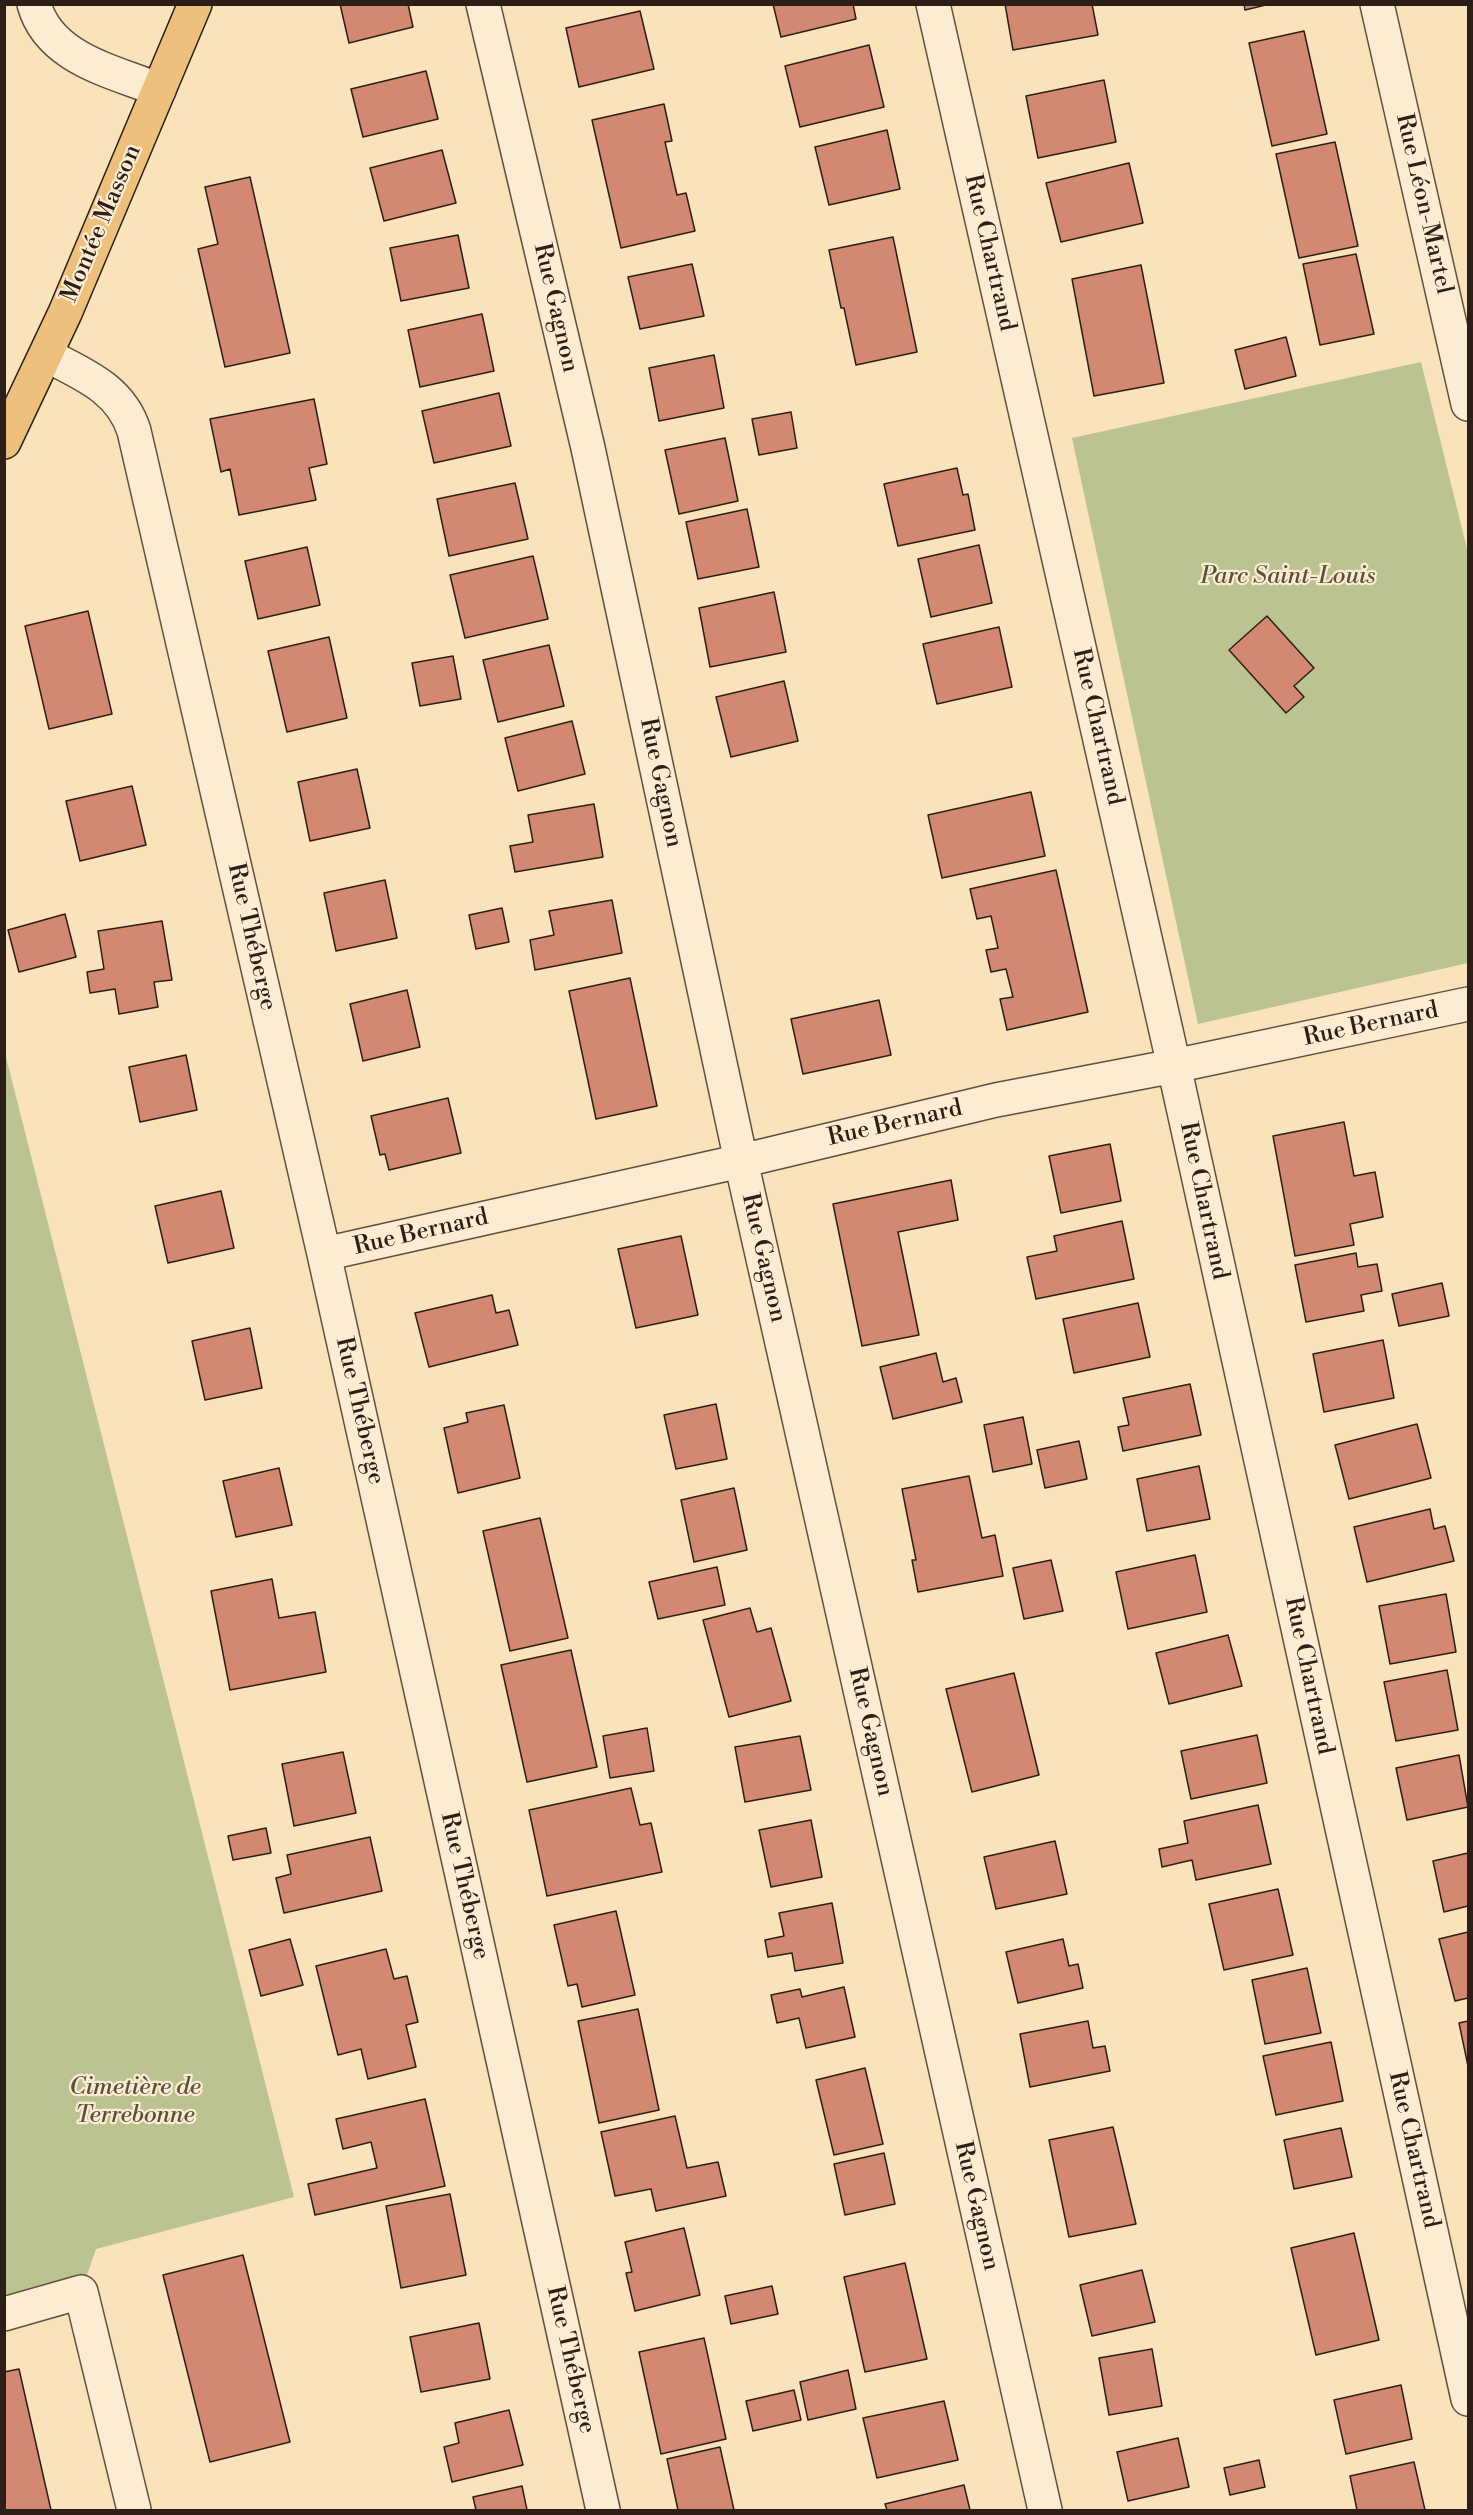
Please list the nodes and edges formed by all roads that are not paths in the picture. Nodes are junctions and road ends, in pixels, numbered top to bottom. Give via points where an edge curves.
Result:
1 (34, 4) edge
2 (195, 4) edge
3 (483, 4) edge
4 (933, 4) edge
5 (1377, 4) edge
6 (159, 90) junction
7 (46, 355) junction
8 (1468, 404) edge
9 (4, 442) edge
10 (1468, 1004) edge
11 (1174, 1066) junction
12 (741, 1161) junction
13 (324, 1254) junction
14 (4, 2314) edge
15 (1468, 2399) edge
16 (134, 2511) edge
17 (603, 2511) edge
18 (1045, 2511) edge

1 - 6 street via 47,32 62,48
2 - 6 main road, Montée Masson
3 - 12 street, Rue Gagnon via 588,448
4 - 11 street, Rue Chartrand
5 - 8 street, Rue Léon-Martel
6 - 7 main road, Montée Masson
7 - 9 main road, Montée Masson
7 - 13 street, Rue Théberge via 103,386 126,411 134,431
10 - 11 street, Rue Bernard
11 - 12 street, Rue Bernard via 996,1100
11 - 15 street, Rue Chartrand
12 - 13 street, Rue Bernard
12 - 18 street, Rue Gagnon
13 - 17 street, Rue Théberge
14 - 16 street via 81,2292

